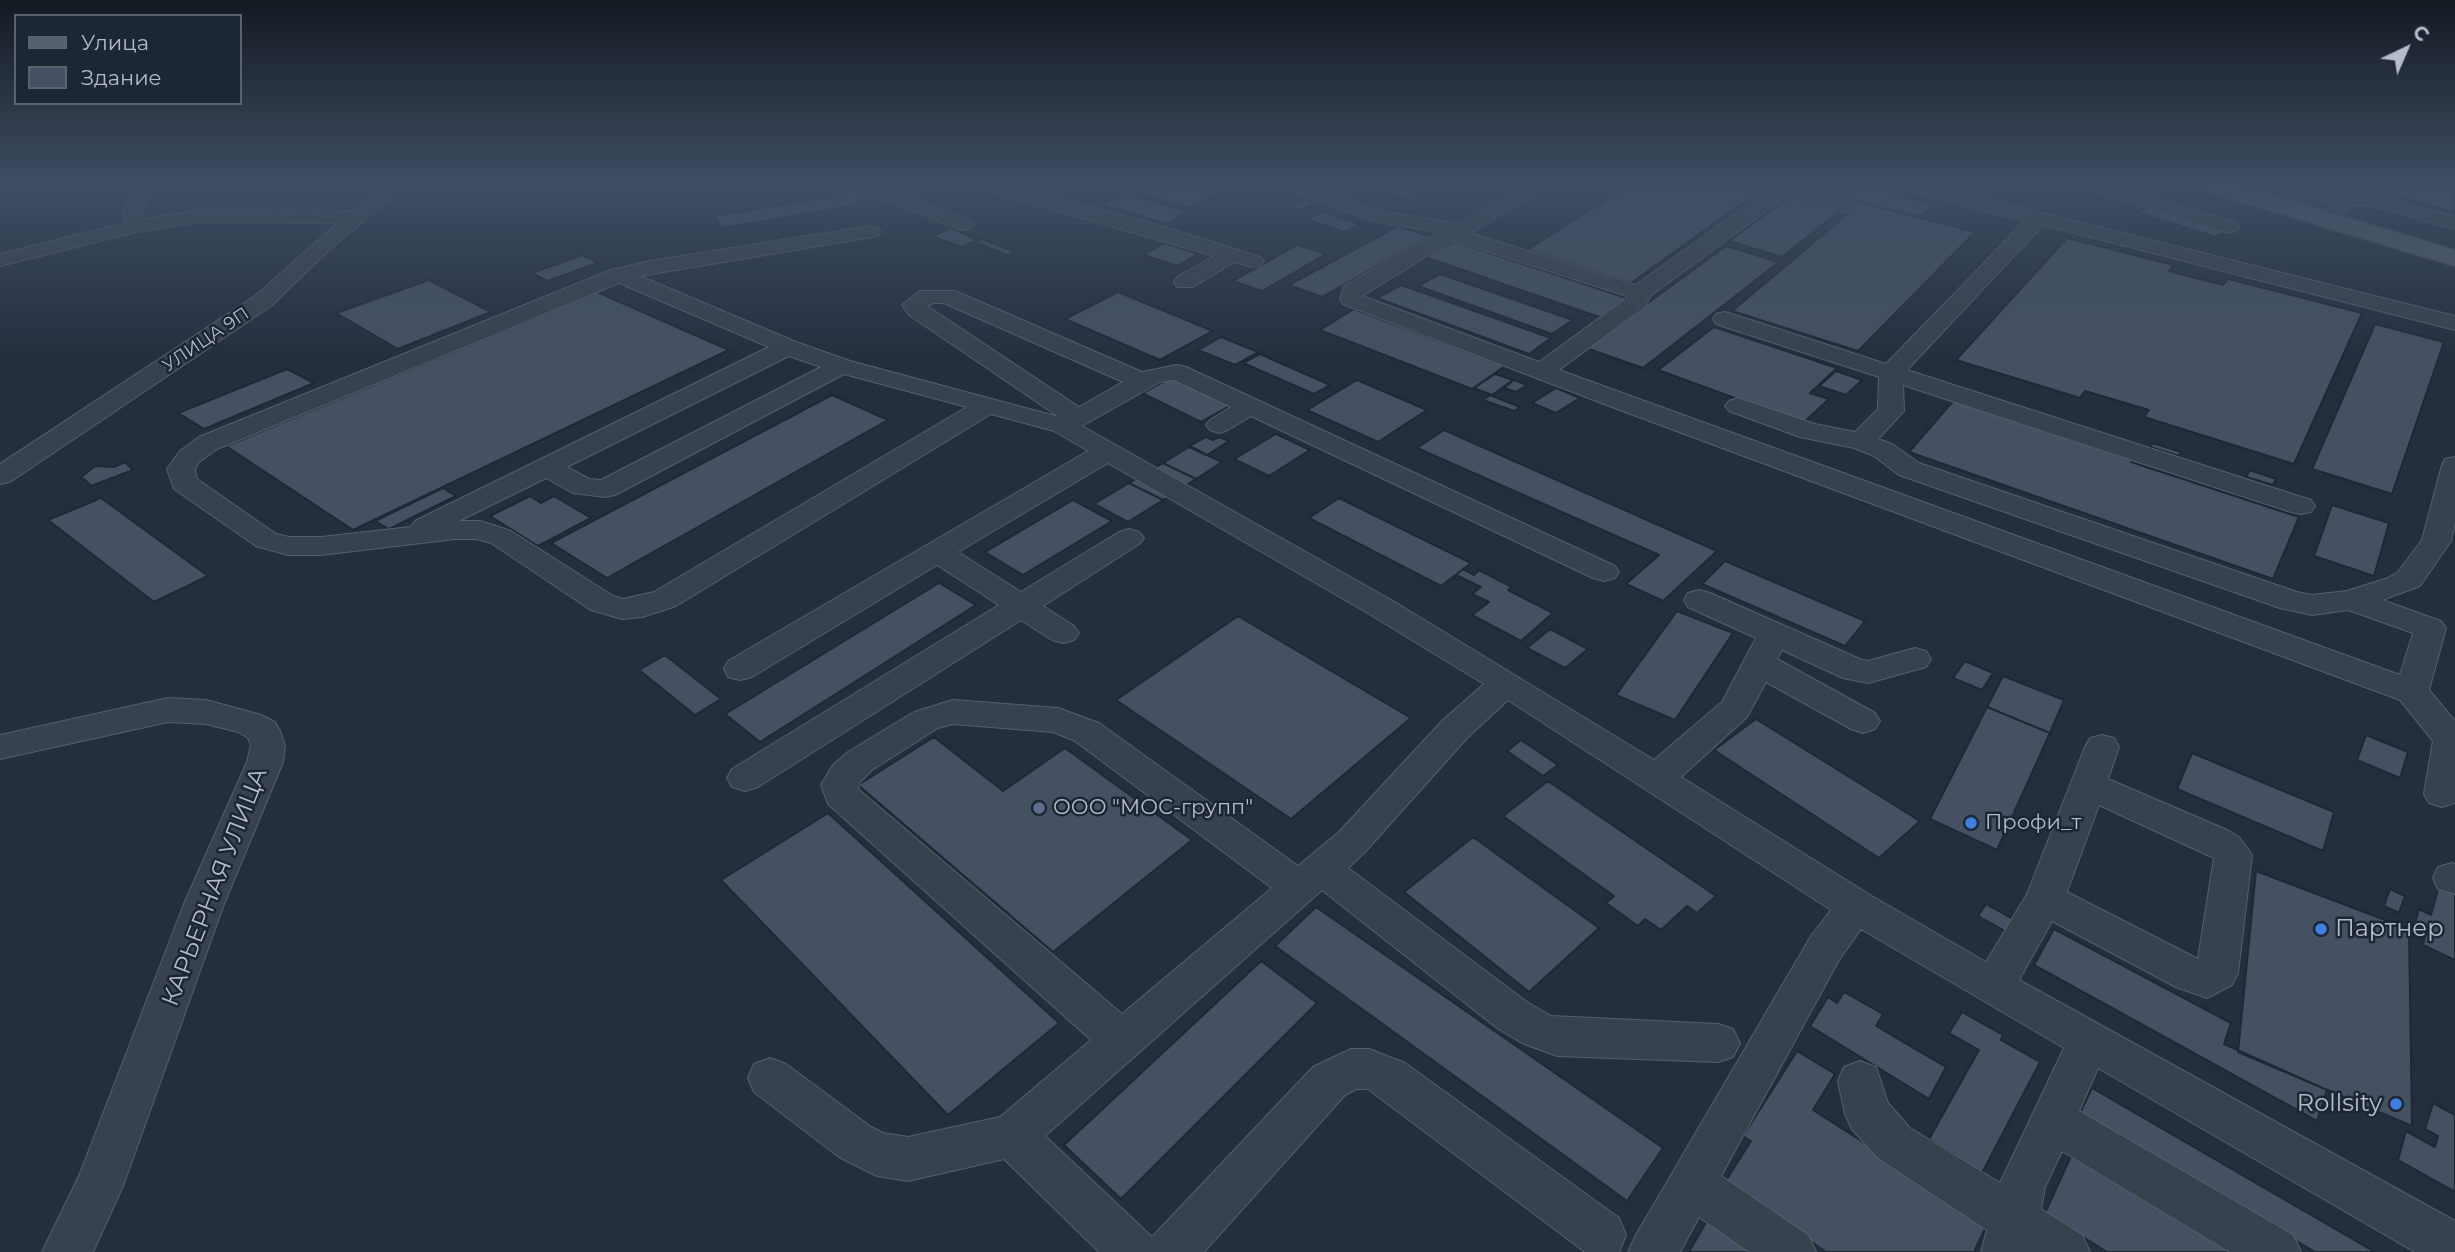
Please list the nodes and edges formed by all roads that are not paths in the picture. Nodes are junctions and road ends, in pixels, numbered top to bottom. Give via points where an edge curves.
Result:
1 (66, 243) edge
2 (326, 243) edge
3 (799, 243) edge
4 (1195, 243) edge
5 (1437, 243) edge
6 (1492, 243) edge
7 (1707, 243) edge
8 (2015, 243) edge
9 (2140, 243) edge
10 (2418, 243) edge
11 (1232, 254) junction
12 (2455, 258) edge
13 (0, 260) edge
14 (1253, 261) dead end
15 (620, 275) junction
16 (1185, 282) dead end
17 (1639, 293) junction
18 (1724, 320) dead end
19 (2455, 323) edge
20 (788, 347) junction
21 (841, 366) junction
22 (1542, 371) junction
23 (1891, 373) junction
24 (1143, 382) junction
25 (988, 405) junction
26 (1738, 405) dead end
27 (1251, 406) junction
28 (1071, 422) junction
29 (1219, 425) dead end
30 (1861, 441) junction
31 (1108, 451) junction
32 (2455, 465) edge
33 (547, 467) junction
34 (0, 476) edge
35 (2301, 506) dead end
36 (409, 536) junction
37 (1129, 538) dead end
38 (937, 552) junction
39 (1604, 572) dead end
40 (2409, 579) junction
41 (1699, 600) dead end
42 (2350, 600) junction
43 (1021, 606) junction
44 (2430, 628) junction
45 (1063, 633) dead end
46 (1767, 649) junction
47 (1915, 659) dead end
48 (740, 669) dead end
49 (1506, 683) junction
50 (2412, 692) junction
51 (1863, 721) dead end
52 (0, 747) edge
53 (2102, 747) dead end
54 (745, 778) dead end
55 (1655, 779) junction
56 (2087, 785) junction
57 (2442, 794) dead end
58 (1311, 879) junction
59 (2045, 899) junction
60 (1856, 906) junction
61 (1993, 986) junction
62 (1122, 1041) junction
63 (2088, 1041) junction
64 (1718, 1043) dead end
65 (770, 1078) dead end
66 (1860, 1081) dead end
67 (2052, 1120) junction
68 (1012, 1136) junction
69 (1692, 1184) junction
70 (1602, 1235) dead end
71 (2011, 1236) edge
72 (2455, 1248) edge
73 (67, 1252) edge
74 (1134, 1252) edge
75 (1171, 1252) edge
76 (1653, 1252) edge
77 (1791, 1252) edge
78 (2065, 1252) edge
79 (2276, 1252) edge

1 - 13 street
2 - 34 street, УЛИЦА 9П via 263,301
3 - 15 street
4 - 11 street
5 - 22 street via 1352,291 1351,299
6 - 17 street
7 - 17 street
8 - 23 street
9 - 19 street
10 - 12 main road
11 - 14 street
11 - 16 street
15 - 20 street
15 - 36 street via 208,443 181,469 184,483 266,540 288,546
17 - 22 street via 1638,301
18 - 23 street
20 - 21 street
20 - 33 street
21 - 25 street
21 - 33 street via 605,488 583,487
22 - 50 street
23 - 30 street via 1891,411
23 - 35 street
24 - 27 street via 1177,372
24 - 28 street
24 - 28 street via 947,296 928,296 913,305
25 - 28 street
25 - 36 street via 666,599 642,607 622,609 602,603 501,537 480,530
26 - 30 street via 1819,434
27 - 29 street
27 - 39 street
28 - 31 street
30 - 42 street via 1909,469 2291,601 2328,605
31 - 38 street
31 - 49 street
32 - 40 street via 2436,541
33 - 36 street
37 - 43 street
38 - 43 street
38 - 48 street
40 - 42 street
40 - 44 street
41 - 46 street
42 - 44 street
43 - 45 street
43 - 54 street
44 - 50 street
46 - 47 street via 1868,672
46 - 51 street
46 - 55 street via 1735,709
49 - 55 street
49 - 58 street via 1455,729 1352,842
50 - 57 street via 2450,738
52 - 73 street, КАРЬЕРНАЯ УЛИЦА via 168,710 206,712 249,723 262,731 268,745 99,1186
53 - 56 street
55 - 60 street
56 - 59 street
56 - 59 street via 2226,846 2233,855 2217,973 2207,980 2191,975
58 - 62 street
58 - 62 street via 1087,732 1058,720 953,712 939,715 846,774 839,785 841,795
58 - 64 street via 1537,1030 1557,1037
59 - 61 street
60 - 61 street
60 - 69 street via 1825,948
61 - 63 street
62 - 68 street
63 - 67 street
63 - 72 street
65 - 68 street via 877,1154 908,1159
66 - 71 street via 1868,1114 1894,1143
67 - 71 street via 2022,1186
67 - 79 street
68 - 74 street
69 - 76 street
69 - 77 street
70 - 75 street via 1389,1077 1369,1069 1351,1069 1329,1081
71 - 78 street

